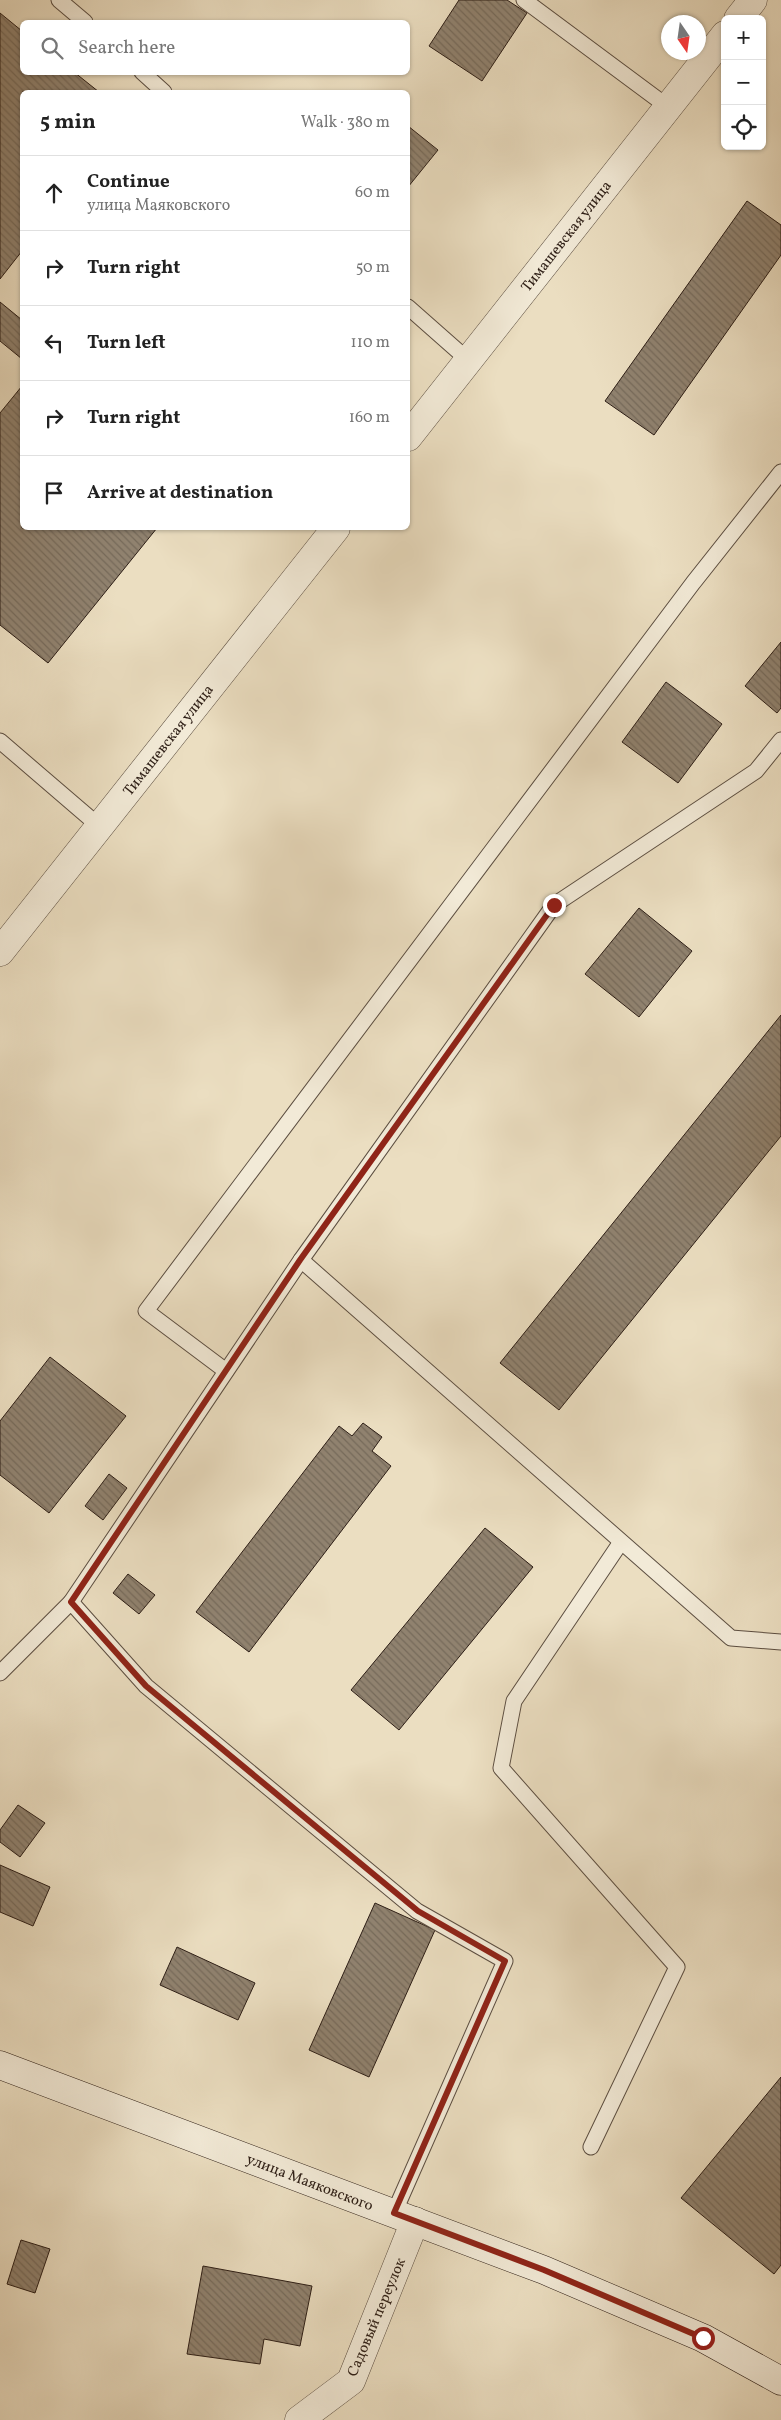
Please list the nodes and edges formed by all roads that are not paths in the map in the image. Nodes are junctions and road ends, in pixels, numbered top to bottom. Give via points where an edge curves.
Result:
1 (59, 0) edge
2 (524, 0) edge
3 (753, 0) edge
4 (741, 15) edge
5 (83, 20) edge
6 (721, 40) edge
7 (145, 75) edge
8 (162, 90) edge
9 (668, 107) junction
10 (410, 309) edge
11 (468, 360) junction
12 (410, 434) edge
13 (781, 472) edge
14 (334, 530) edge
15 (781, 740) edge
16 (0, 741) edge
17 (99, 826) junction
18 (0, 952) edge
19 (300, 1260) junction
20 (226, 1371) junction
21 (621, 1542) junction
22 (71, 1602) junction
23 (781, 1642) edge
24 (0, 1673) edge
25 (0, 2065) edge
26 (591, 2147) dead end
27 (405, 2217) junction
28 (781, 2381) edge
29 (299, 2420) edge

1 - 5 lane
2 - 9 lane
3 - 4 street
6 - 9 street, Тимашевская улица
7 - 8 lane
9 - 11 street, Тимашевская улица
10 - 11 lane
11 - 12 street, Тимашевская улица
13 - 20 lane via 693,583 146,1311
14 - 17 street, Тимашевская улица
15 - 19 lane via 756,771 554,905
16 - 17 lane
17 - 18 street, Тимашевская улица
19 - 20 lane
19 - 21 lane
20 - 22 lane
21 - 23 lane via 731,1638
21 - 26 lane via 514,1702 501,1768 678,1967
22 - 24 lane
22 - 27 lane via 146,1686 402,1898 418,1911 505,1961
25 - 27 street, улица Маяковского
27 - 28 street, улица Маяковского via 544,2270 703,2338
27 - 29 street, Садовый переулок via 351,2381

